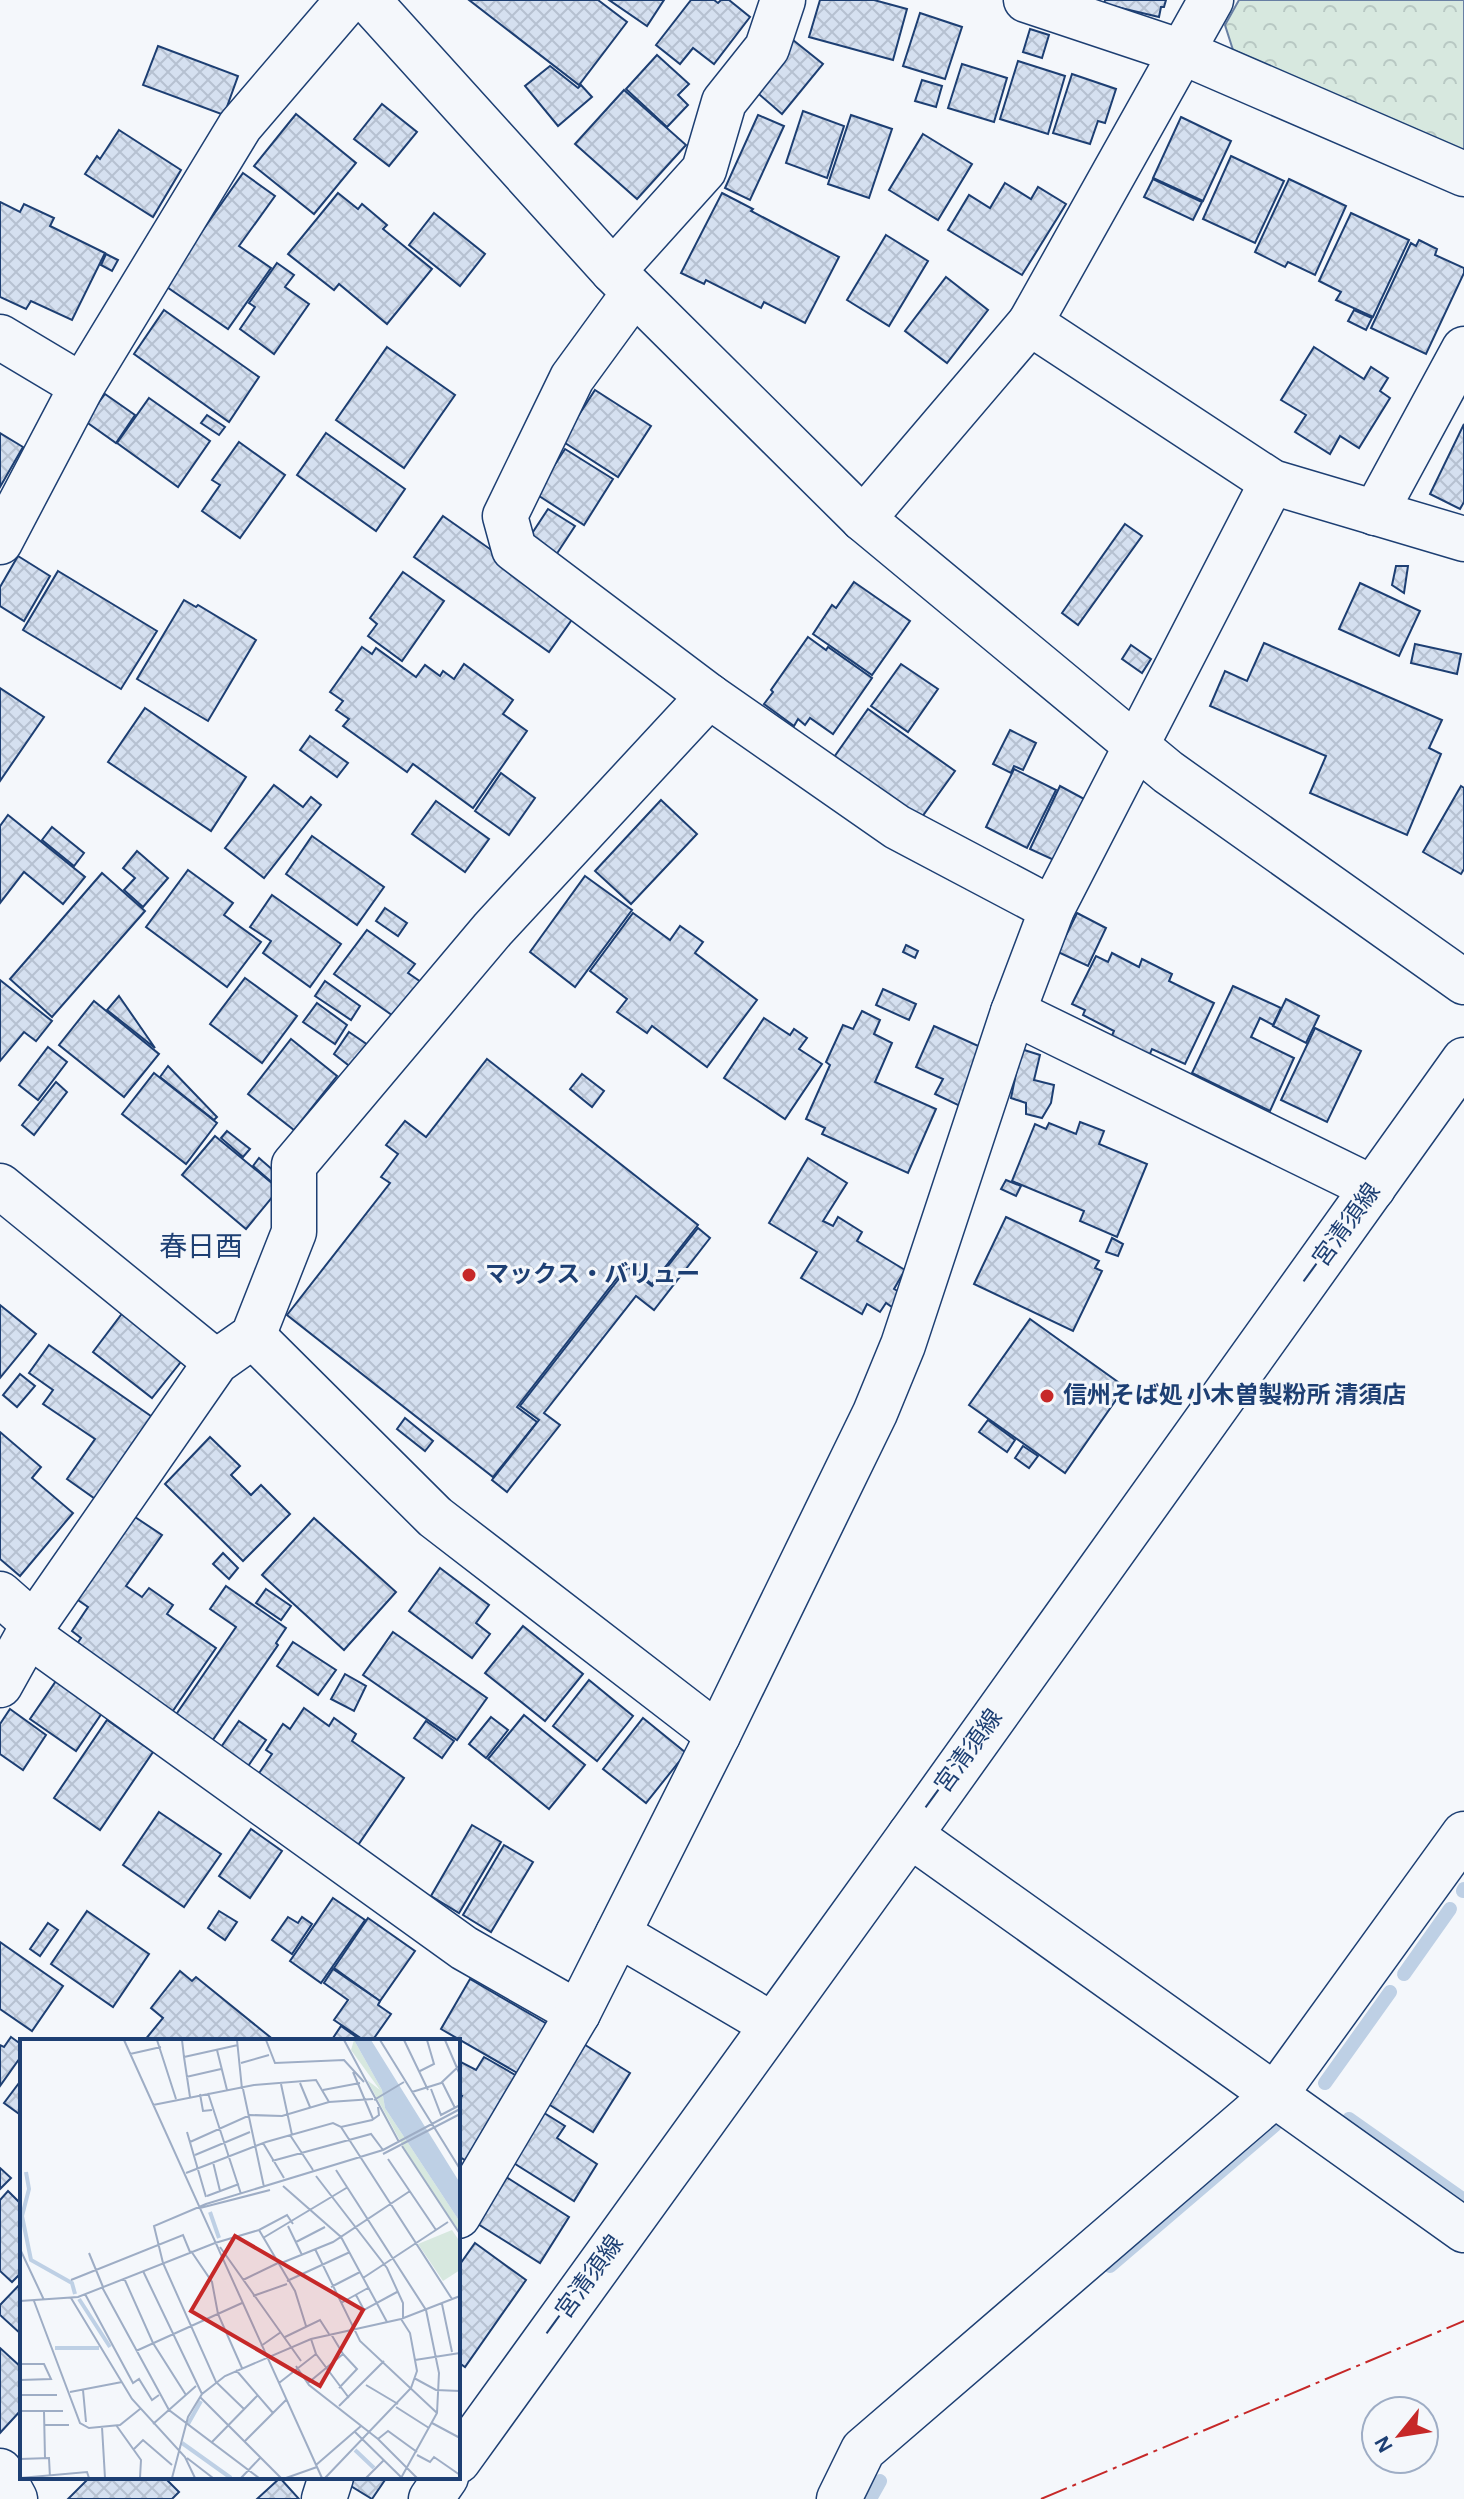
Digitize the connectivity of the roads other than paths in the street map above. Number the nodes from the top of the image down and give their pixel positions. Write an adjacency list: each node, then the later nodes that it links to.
1 (348, 0): 12 (street)
2 (368, 0): 8 (street)
3 (783, 0): 8 (street)
4 (1026, 0): 6 (street)
5 (1211, 0): 6 (street)
6 (1182, 52): 7 (street); 9 (street)
7 (1464, 174)
8 (624, 282): 15 (street); 18 (street)
9 (1030, 323): 13 (street); 15 (street)
10 (0, 337): 12 (street)
11 (1464, 349): 14 (street)
12 (82, 386): 17 (street)
13 (1272, 482): 14 (street); 19 (street)
14 (1375, 513): 16 (street)
15 (863, 519): 19 (street)
16 (1464, 539)
17 (0, 542)
18 (709, 696): 20 (street); 26 (street)
19 (1137, 747): 20 (street); 21 (street)
20 (1052, 909): 22 (street)
21 (1464, 982)
22 (1013, 1012): 25 (street); 31 (street)
23 (1464, 1060): 25 (street, 一宮清須線)
24 (0, 1186): 27 (street)
25 (1373, 1188): 33 (street, 一宮清須線)
26 (253, 1336): 27 (street); 31 (street)
27 (216, 1362): 29 (street)
28 (0, 1594): 29 (street)
29 (32, 1630): 30 (street); 35 (street)
30 (0, 1685)
31 (718, 1735): 34 (street)
32 (1464, 1834): 37 (street)
33 (910, 1835): 36 (street, 一宮清須線); 37 (street)
34 (618, 1934): 35 (street); 36 (street)
35 (578, 2013): 38 (street)
36 (771, 2024): 40 (street, 一宮清須線)
37 (1275, 2095): 39 (street); 47 (street)
38 (460, 2213)
39 (1464, 2230)
40 (460, 2458)
41 (0, 2471): 44 (street)
42 (330, 2479): 45 (street)
43 (445, 2479): 46 (street)
44 (15, 2499)
45 (324, 2499)
46 (431, 2499)
47 (839, 2499)

